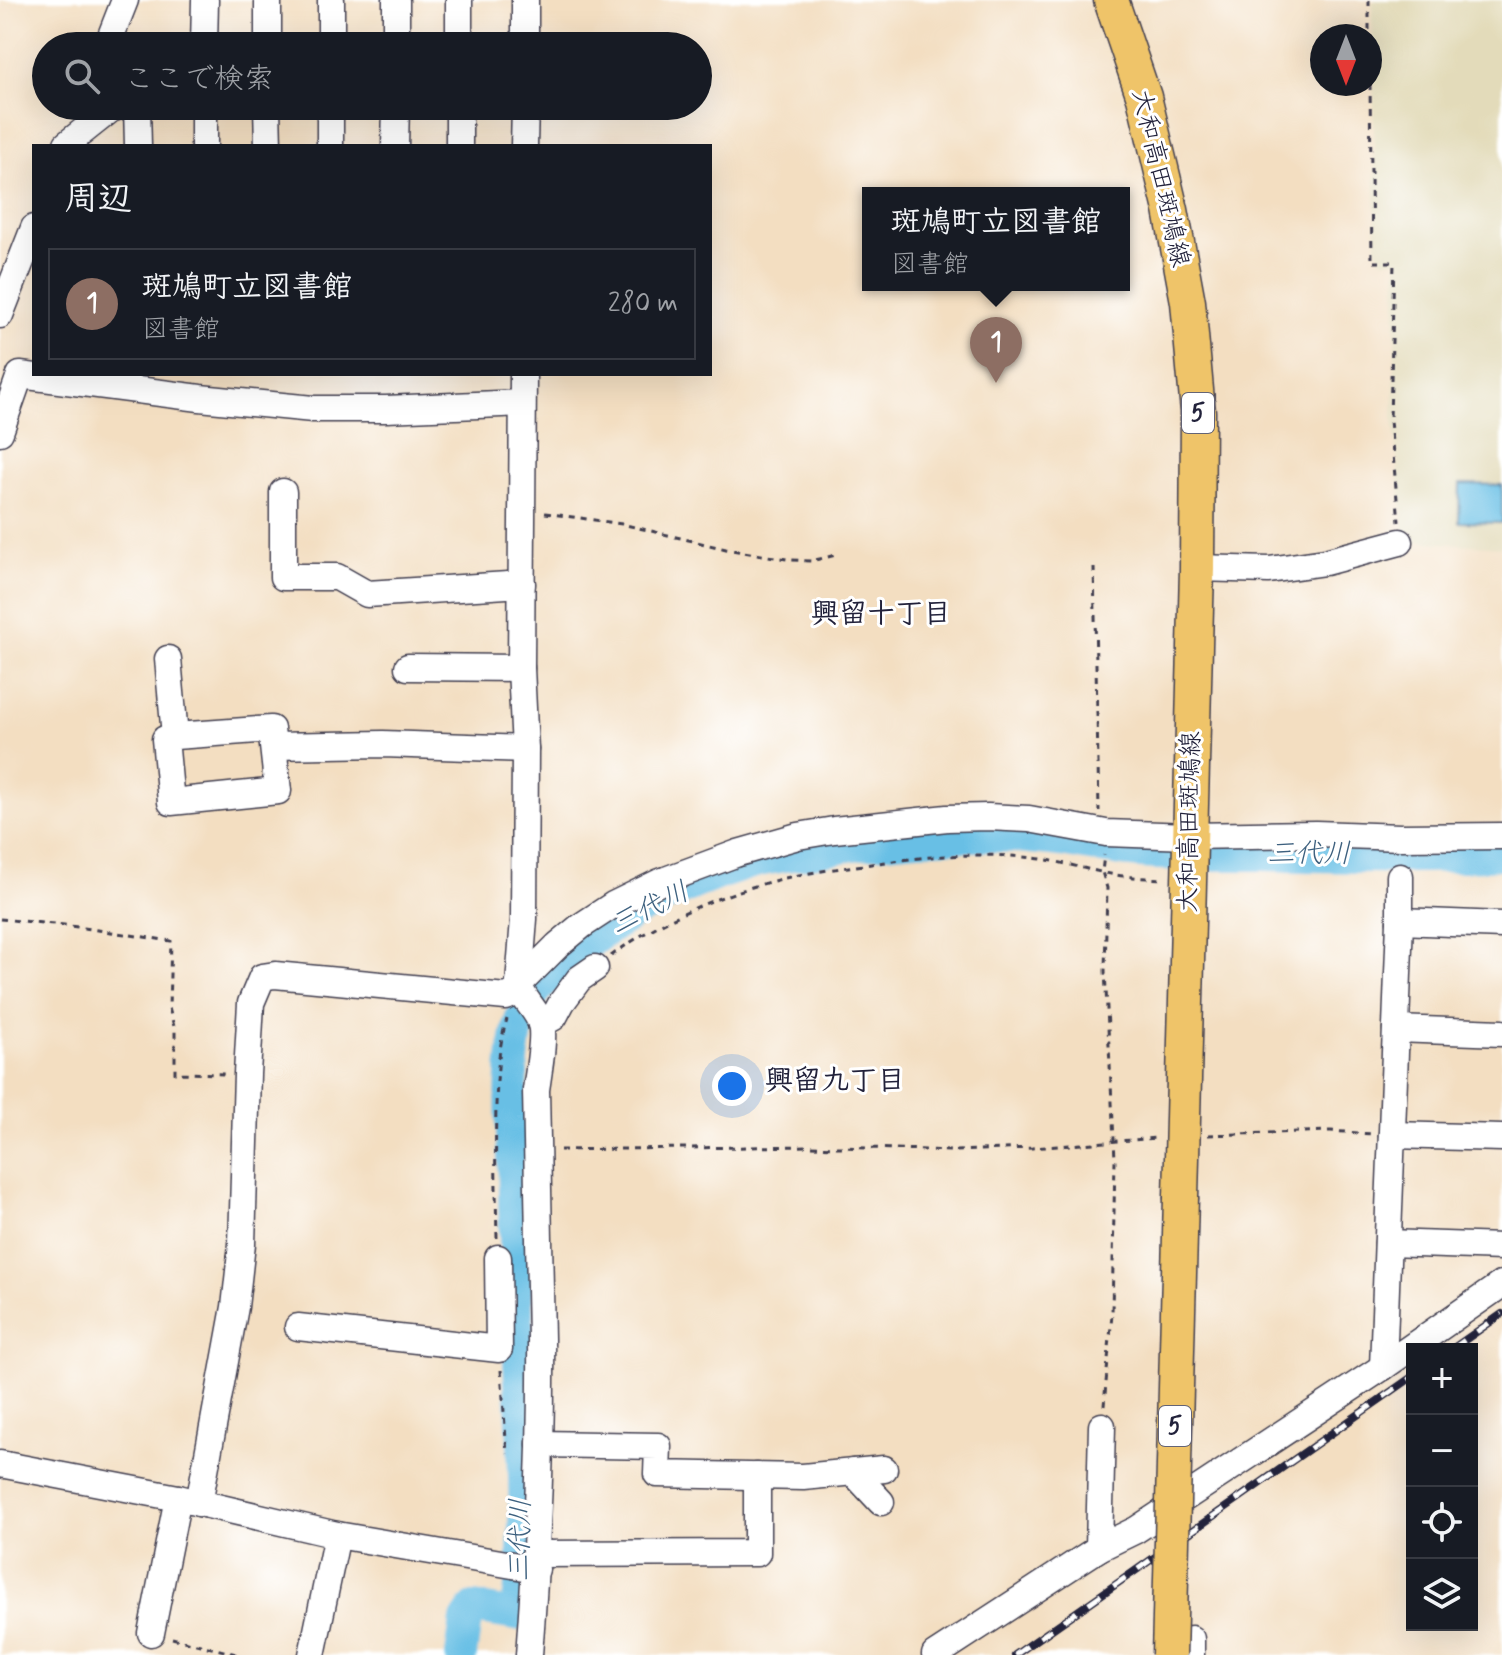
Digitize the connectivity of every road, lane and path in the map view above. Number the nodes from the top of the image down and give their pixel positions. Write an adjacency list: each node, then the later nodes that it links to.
1 (125, 0): 11 (street)
2 (205, 0): 12 (street)
3 (268, 0): 13 (street)
4 (331, 0): 14 (street)
5 (396, 0): 15 (street)
6 (459, 0): 16 (street)
7 (525, 0): 17 (street)
8 (1113, 0): 50 (main road, 大和高田斑鳩線 / 5)
9 (1369, 0): 10 (path)
10 (1369, 24)
11 (112, 32)
12 (204, 32)
13 (268, 32)
14 (331, 32)
15 (396, 32)
16 (459, 32)
17 (525, 32)
18 (1370, 96): 47 (path)
19 (77, 120): 28 (street)
20 (98, 120): 29 (street)
21 (137, 120): 30 (street)
22 (204, 120): 31 (street)
23 (267, 120): 32 (street)
24 (330, 120): 33 (street)
25 (396, 120): 34 (street)
26 (459, 120): 35 (street)
27 (525, 120): 36 (street)
28 (67, 144)
29 (68, 144)
30 (138, 144)
31 (204, 144)
32 (268, 144)
33 (330, 144)
34 (395, 144)
35 (459, 144)
36 (524, 144)
37 (32, 233): 38 (street)
38 (0, 315)
39 (32, 376): 44 (street)
40 (36, 376): 42 (street)
41 (523, 376): 43 (street)
42 (134, 382): 43 (street)
43 (522, 403): 46 (street)
44 (0, 432)
45 (283, 492): 51 (street)
46 (522, 509): 48 (path); 51 (street)
47 (1400, 542): 50 (street)
48 (836, 555)
49 (1094, 567): 58 (path)
50 (1197, 568): 59 (main road, 大和高田斑鳩線 / 5)
51 (522, 584): 54 (street)
52 (168, 659): 55 (street)
53 (408, 667): 54 (street)
54 (521, 668): 57 (street)
55 (175, 736): 56 (street); 56 (street)
56 (273, 746): 57 (street)
57 (525, 749): 68 (street)
58 (1099, 831): 59 (street); 68 (street)
59 (1189, 836): 60 (street); 63 (main road, 大和高田斑鳩線 / 5)
60 (1502, 836)
61 (1102, 872): 63 (path); 67 (path); 77 (path)
62 (1400, 876): 65 (street)
63 (1189, 880): 99 (main road, 大和高田斑鳩線 / 5, bridge)
64 (0, 919): 72 (path)
65 (1400, 921): 66 (street); 70 (street)
66 (1502, 925)
67 (595, 968): 69 (street)
68 (520, 987): 69 (street); 72 (street); 81 (path)
69 (541, 1024): 78 (street)
70 (1396, 1029): 71 (street); 73 (street)
71 (1502, 1033)
72 (247, 1074): 93 (street)
73 (1392, 1135): 74 (path); 76 (street); 79 (street)
74 (1198, 1136)
75 (1168, 1138): 77 (path)
76 (1502, 1138)
77 (1115, 1141): 78 (path); 86 (path)
78 (537, 1151): 84 (street)
79 (1388, 1243): 80 (street); 85 (street)
80 (1502, 1247)
81 (498, 1258): 84 (street)
82 (1502, 1284): 85 (street)
83 (298, 1327): 84 (street)
84 (516, 1342): 87 (street); 88 (path)
85 (1383, 1367): 96 (street)
86 (1102, 1426): 96 (street)
87 (540, 1444): 92 (street); 97 (street)
88 (507, 1454)
89 (0, 1464): 93 (street)
90 (884, 1469): 91 (street)
91 (853, 1472): 92 (street); 94 (street)
92 (757, 1476): 97 (street)
93 (188, 1501): 95 (street); 98 (street)
94 (881, 1502)
95 (337, 1535): 97 (street); 101 (street)
96 (1099, 1548): 103 (street)
97 (527, 1565): 102 (street)
98 (151, 1633): 100 (path)
99 (1184, 1650)
100 (240, 1655)
101 (312, 1655)
102 (529, 1655)
103 (935, 1655)

